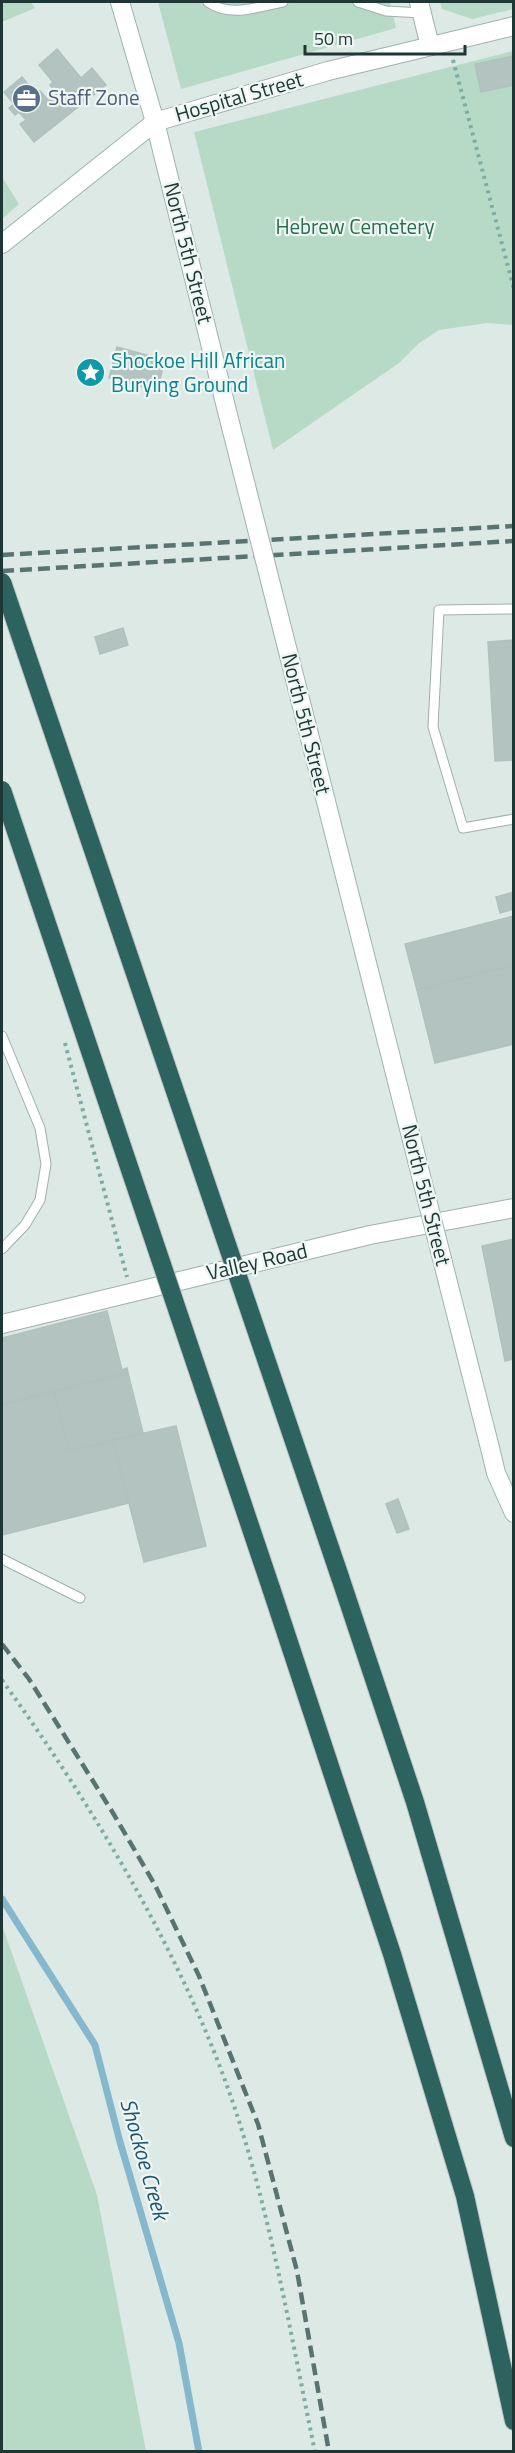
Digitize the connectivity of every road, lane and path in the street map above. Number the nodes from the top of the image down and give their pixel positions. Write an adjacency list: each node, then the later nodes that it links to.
1 (120, 2): 8 (main road, North 5th Street)
2 (208, 2): 3 (lane)
3 (283, 2)
4 (358, 2): 5 (lane)
5 (421, 7): 7 (main road)
6 (513, 26): 7 (main road, Hospital Street)
7 (439, 44): 8 (main road, Hospital Street); 10 (path)
8 (155, 122): 9 (main road, Hospital Street); 21 (main road, North 5th Street, bridge)
9 (2, 244)
10 (513, 289)
11 (2, 582): 25 (highway, bridge)
12 (513, 609): 14 (lane)
13 (2, 790): 26 (highway, bridge)
14 (513, 819)
15 (2, 1036): 18 (lane)
16 (64, 1040): 19 (path)
17 (513, 1208): 19 (main road, Valley Road)
18 (2, 1248)
19 (131, 1292): 20 (main road, Valley Road)
20 (2, 1324)
21 (513, 1513)
22 (2, 1559): 23 (lane)
23 (80, 1598)
24 (2, 1680): 27 (path)
25 (513, 2138)
26 (513, 2421)
27 (315, 2451)

